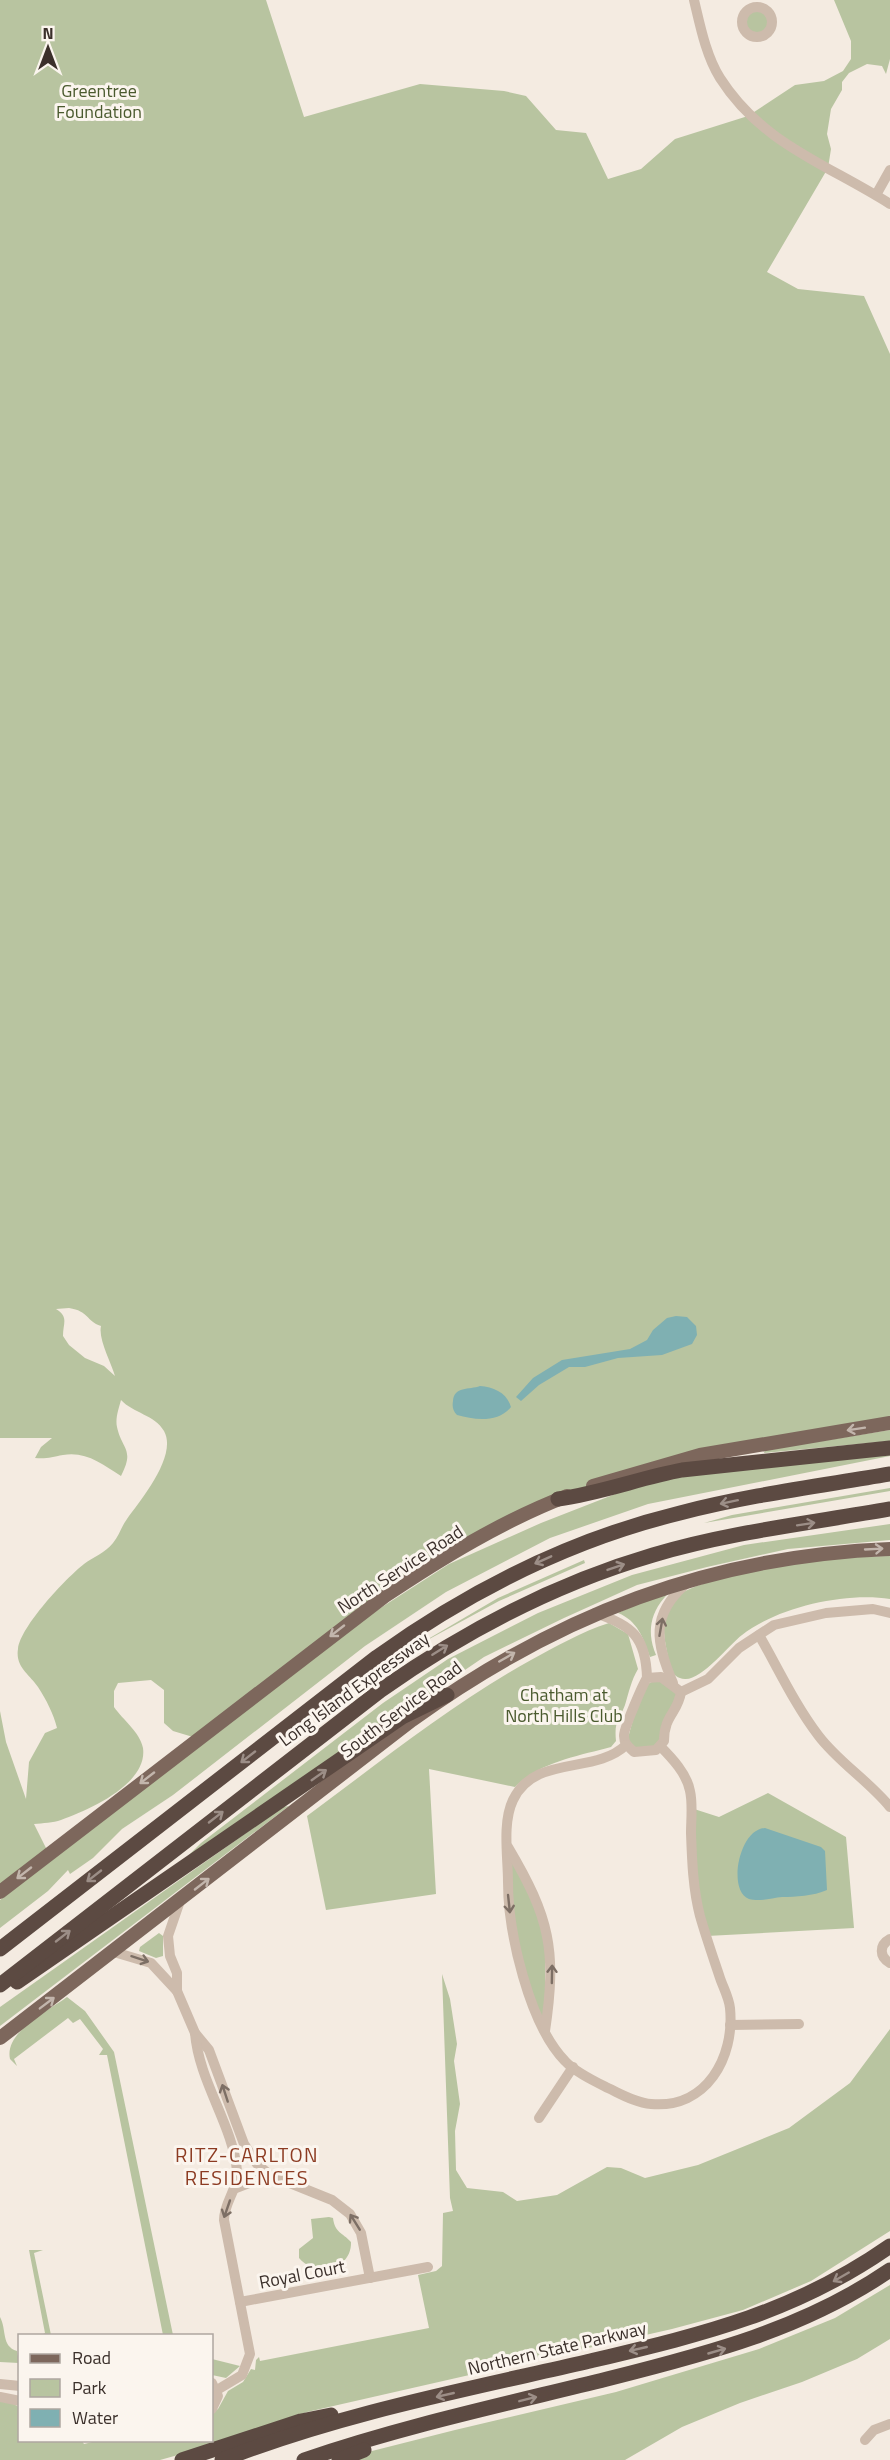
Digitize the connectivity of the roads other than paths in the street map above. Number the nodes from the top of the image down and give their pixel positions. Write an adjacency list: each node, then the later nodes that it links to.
1 (694, 0): 3 (street)
2 (890, 170): 3 (street)
3 (876, 195): 4 (street)
4 (890, 204)
5 (890, 1423): 8 (main road, North Service Road, one-way to 8)
6 (890, 1448): 8 (highway)
7 (890, 1474): 26 (highway, Long Island Expressway, one-way to 26)
8 (558, 1499): 23 (main road, North Service Road, one-way to 23)
9 (890, 1509): 29 (highway, Long Island Expressway, one-way to 9)
10 (890, 1549): 11 (main road, South Service Road, one-way to 10)
11 (692, 1579): 12 (main road, South Service Road); 16 (street, one-way to 11)
12 (595, 1613): 15 (street); 18 (main road, South Service Road, one-way to 12)
13 (890, 1613): 14 (street)
14 (759, 1635): 17 (street); 21 (street)
15 (647, 1678): 16 (street); 19 (street)
16 (672, 1683): 17 (street)
17 (681, 1692): 20 (street)
18 (447, 1695): 24 (main road, South Service Road, one-way to 18); 29 (highway, one-way to 18)
19 (626, 1745): 20 (street); 22 (street)
20 (660, 1746): 32 (street)
21 (890, 1807)
22 (508, 1846): 33 (street, one-way to 33); 33 (street, one-way to 22)
23 (0, 1892)
24 (180, 1901): 27 (main road, South Service Road); 30 (street)
25 (890, 1939): 28 (street)
26 (0, 1949)
27 (114, 1952): 30 (street, one-way to 30); 35 (main road, South Service Road, one-way to 27)
28 (890, 1963)
29 (0, 1987)
30 (177, 1991): 34 (street, Royal Court)
31 (799, 2024): 32 (street)
32 (730, 2025): 36 (street)
33 (545, 2032): 36 (street)
34 (195, 2033): 38 (street, Royal Court, one-way to 34); 39 (street, Royal Court)
35 (0, 2038)
36 (573, 2067): 37 (street)
37 (538, 2118)
38 (270, 2175): 39 (street); 43 (street, Royal Court, one-way to 38)
39 (236, 2188): 44 (street, Royal Court, one-way to 44)
40 (890, 2246): 51 (highway, Northern State Parkway, one-way to 51)
41 (428, 2267): 43 (street, Royal Court)
42 (890, 2270): 53 (highway, one-way to 42)
43 (370, 2278): 44 (street, Royal Court)
44 (240, 2302): 47 (street, Royal Court)
45 (0, 2384): 46 (street)
46 (18, 2386)
47 (214, 2386): 50 (street)
48 (0, 2397): 49 (street)
49 (18, 2401)
50 (213, 2408)
51 (388, 2408): 55 (highway); 56 (highway, Northern State Parkway)
52 (890, 2424): 54 (street)
53 (405, 2429): 57 (highway); 58 (highway)
54 (865, 2440)
55 (182, 2460)
56 (222, 2460)
57 (304, 2460)
58 (339, 2460)

